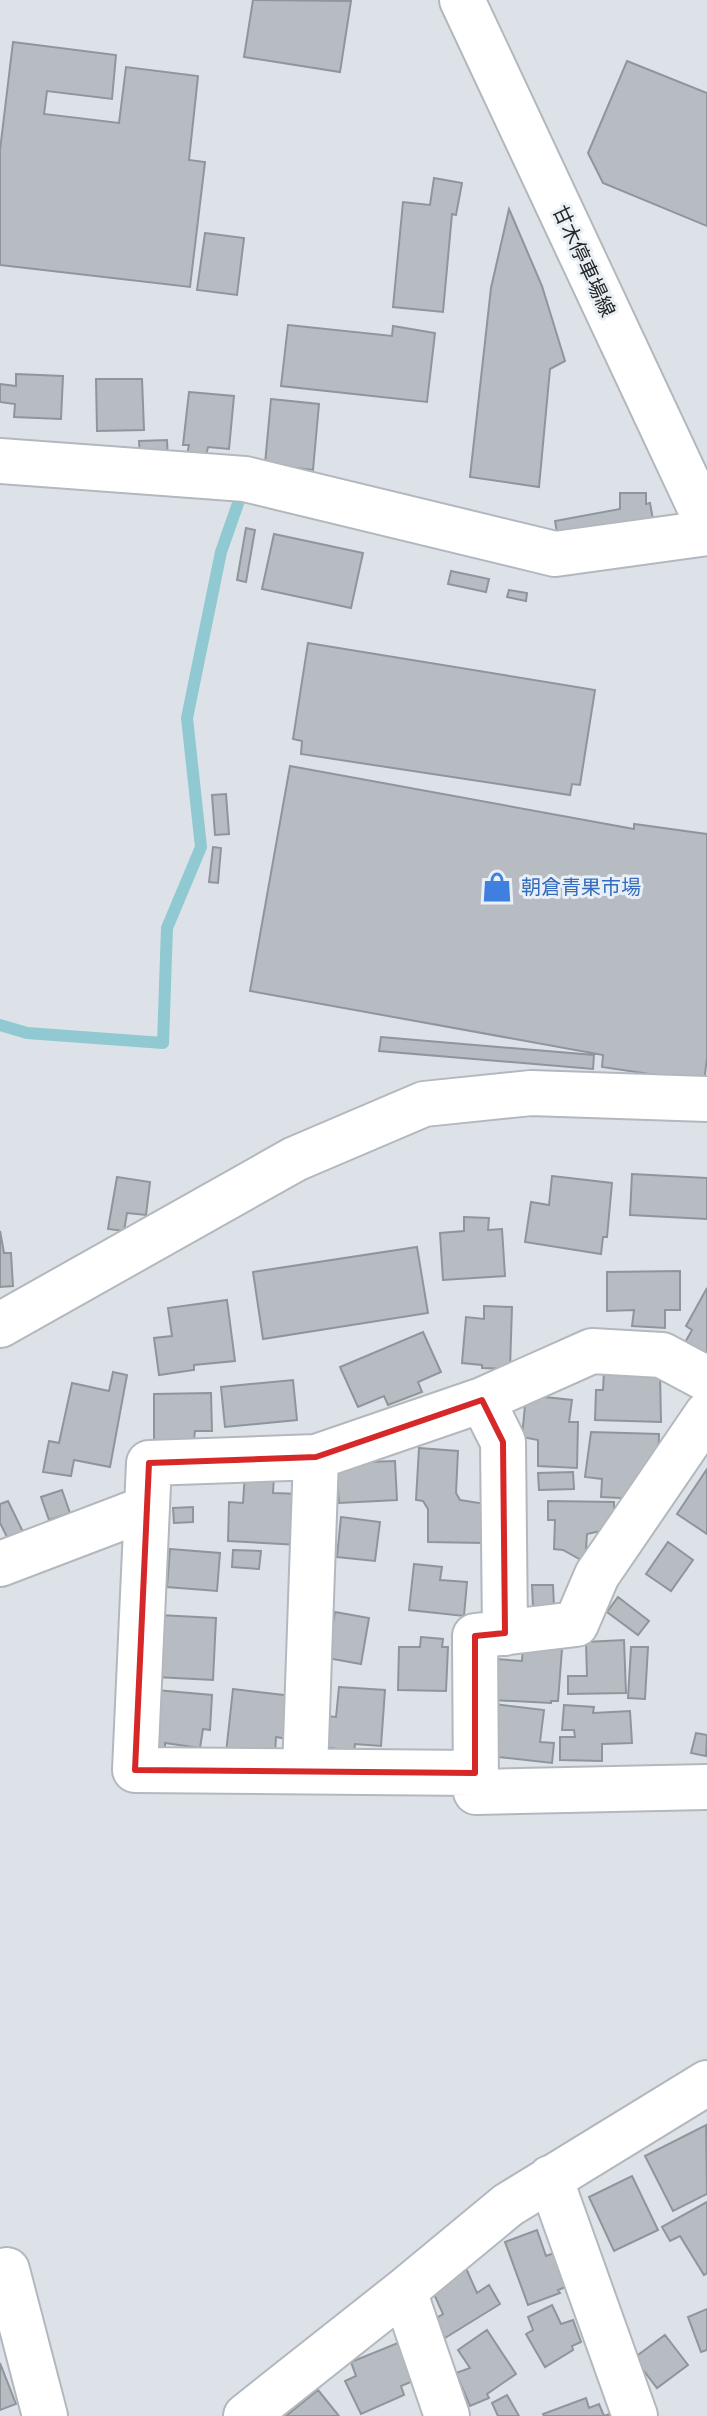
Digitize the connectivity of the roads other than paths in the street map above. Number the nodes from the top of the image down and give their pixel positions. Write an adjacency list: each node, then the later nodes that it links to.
1 (462, 0): 3 (street, 甘木停車場線)
2 (0, 461): 4 (street)
3 (707, 523)
4 (707, 533)
5 (707, 1099): 6 (street)
6 (0, 1325)
7 (707, 1379): 8 (street)
8 (482, 1400): 10 (street); 13 (street)
9 (707, 1414): 13 (street)
10 (316, 1457): 11 (street); 14 (street)
11 (147, 1508): 12 (street); 14 (street)
12 (0, 1564)
13 (505, 1633): 15 (street)
14 (305, 1771): 15 (street)
15 (475, 1773): 16 (street)
16 (707, 1787)
17 (707, 2083): 18 (street)
18 (550, 2178): 20 (street); 24 (street)
19 (0, 2272): 21 (street)
20 (404, 2291): 22 (street); 23 (street)
21 (45, 2416)
22 (246, 2416)
23 (447, 2416)
24 (635, 2416)

